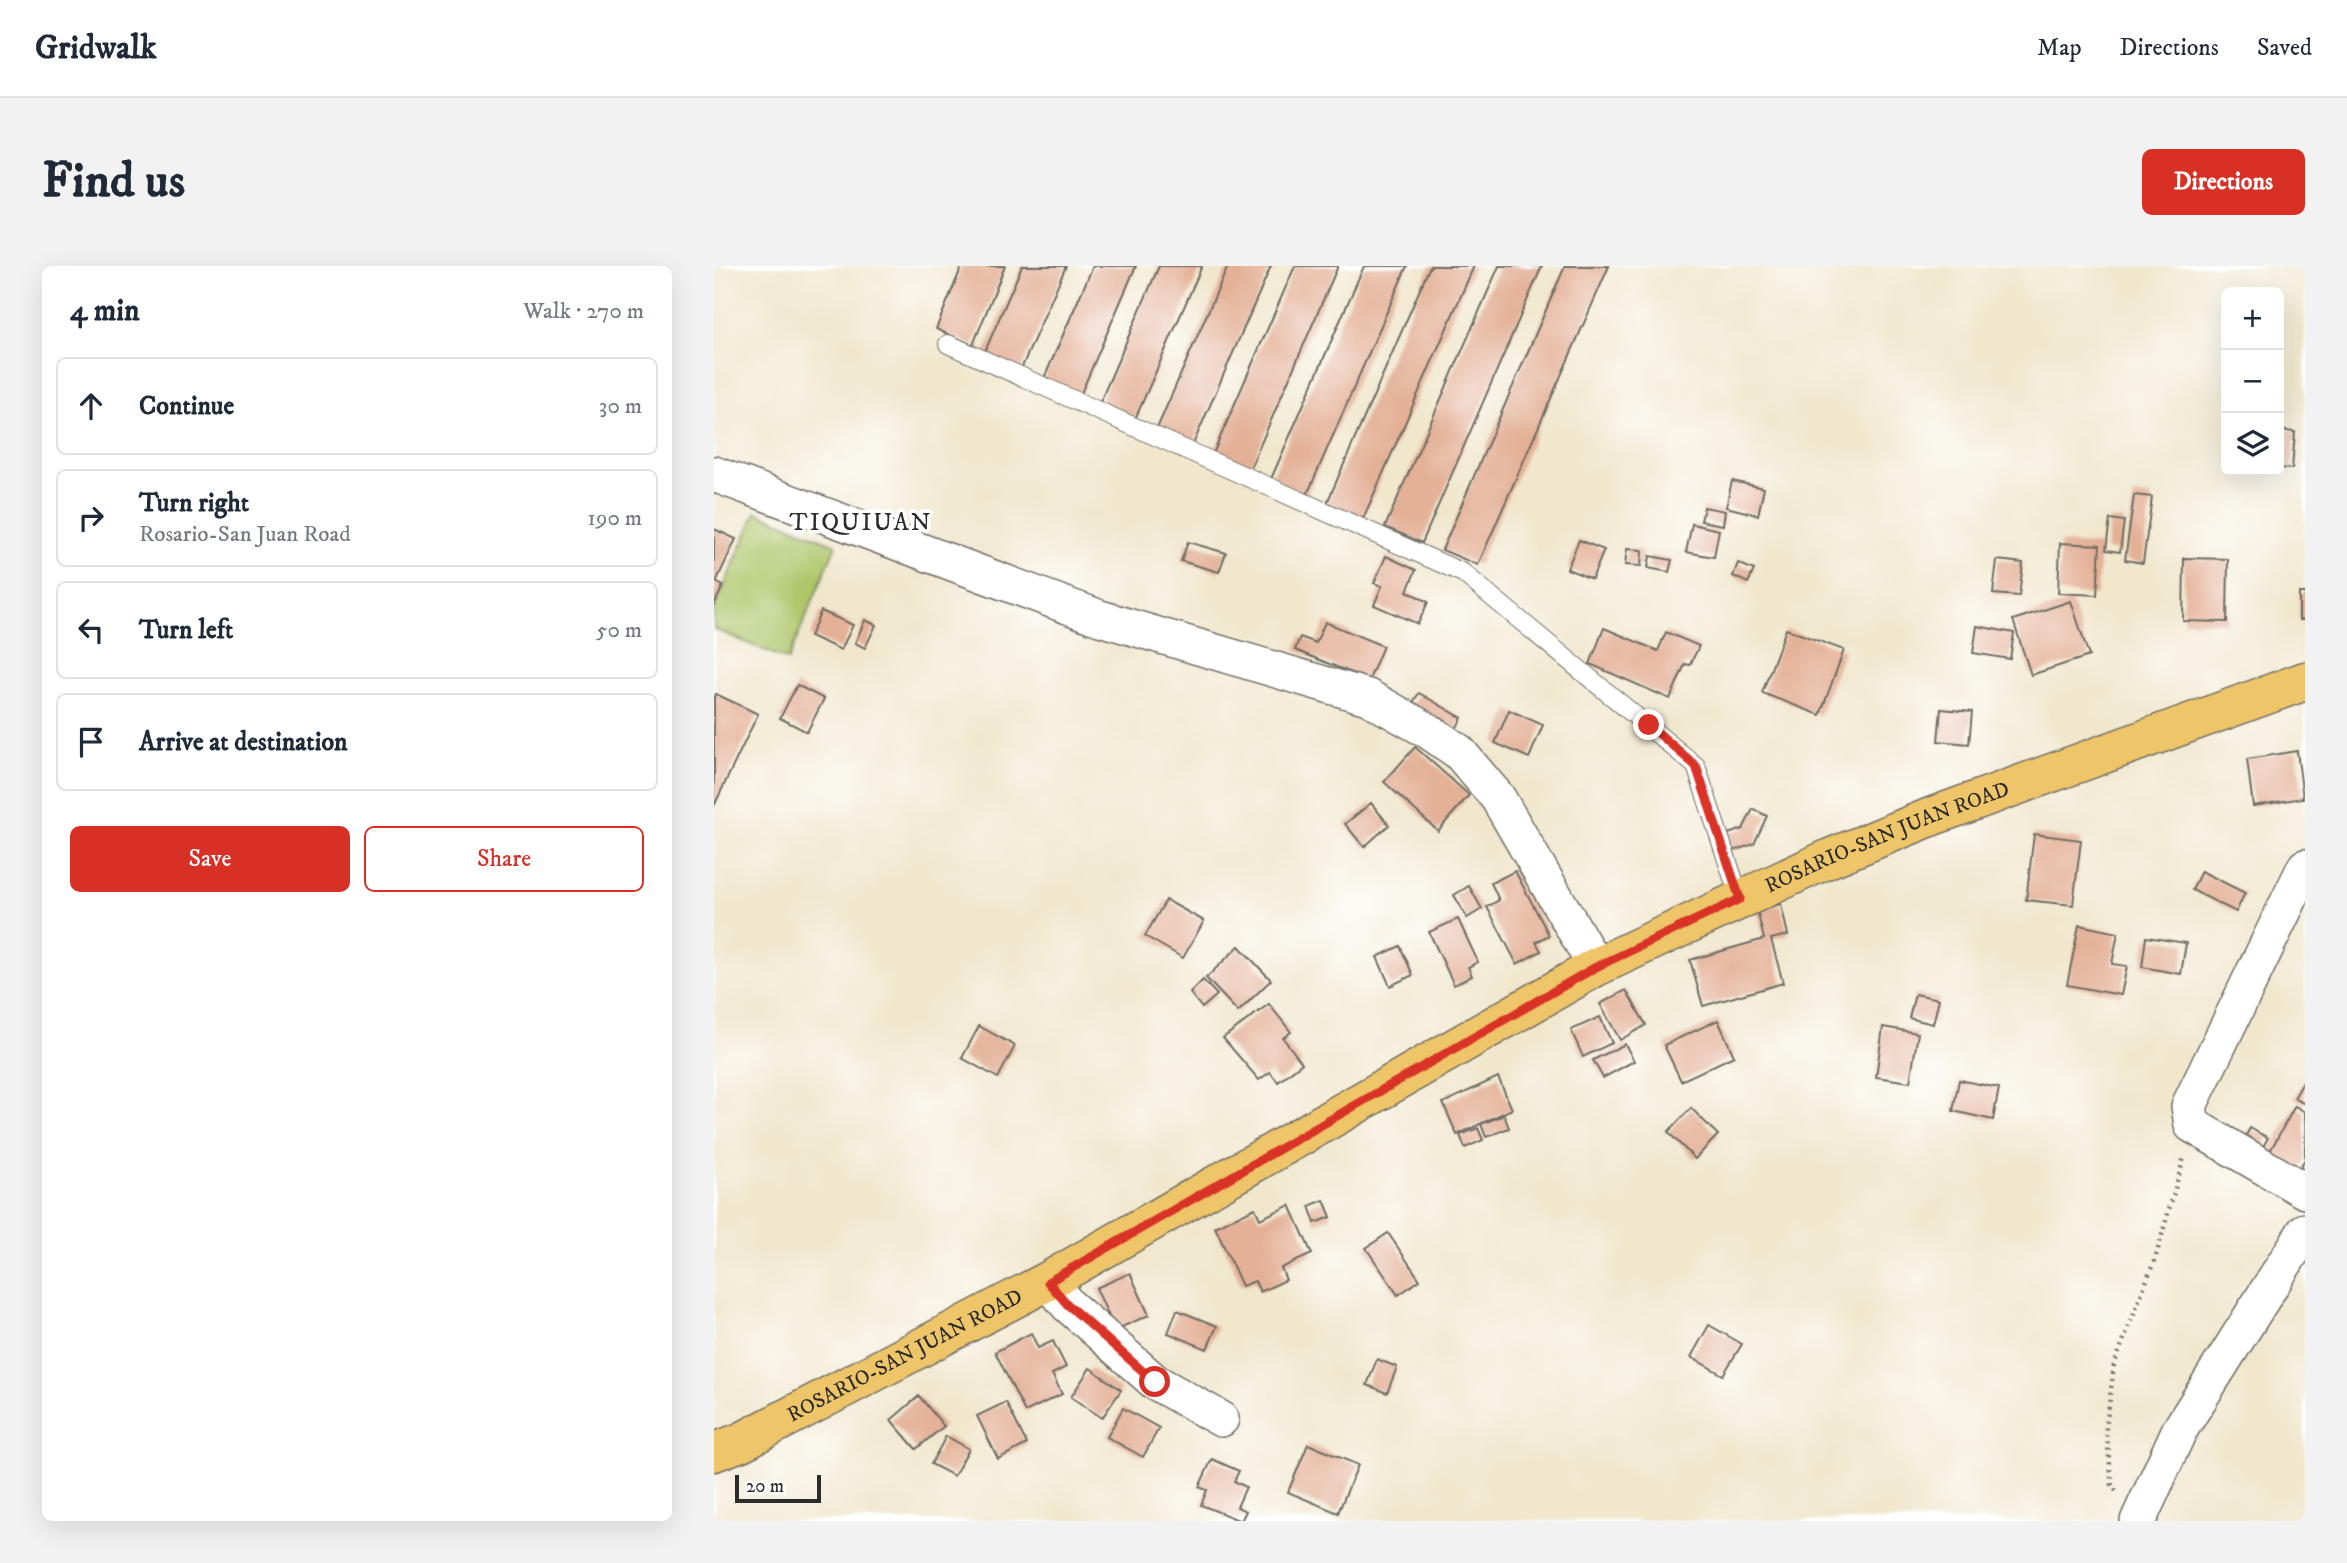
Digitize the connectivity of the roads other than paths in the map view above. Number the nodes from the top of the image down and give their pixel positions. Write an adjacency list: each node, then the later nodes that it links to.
1 (948, 344): 5 (lane)
2 (715, 475): 7 (street)
3 (2305, 681): 5 (main road, ROSARIO-SAN JUAN ROAD)
4 (2305, 867): 6 (street)
5 (1740, 899): 7 (main road, ROSARIO-SAN JUAN ROAD)
6 (2294, 918): 8 (street)
7 (1596, 967): 10 (main road, ROSARIO-SAN JUAN ROAD)
8 (2305, 1191)
9 (2305, 1231): 13 (street)
10 (1048, 1282): 11 (street); 12 (main road, ROSARIO-SAN JUAN ROAD)
11 (1221, 1419)
12 (714, 1452)
13 (2128, 1509)

